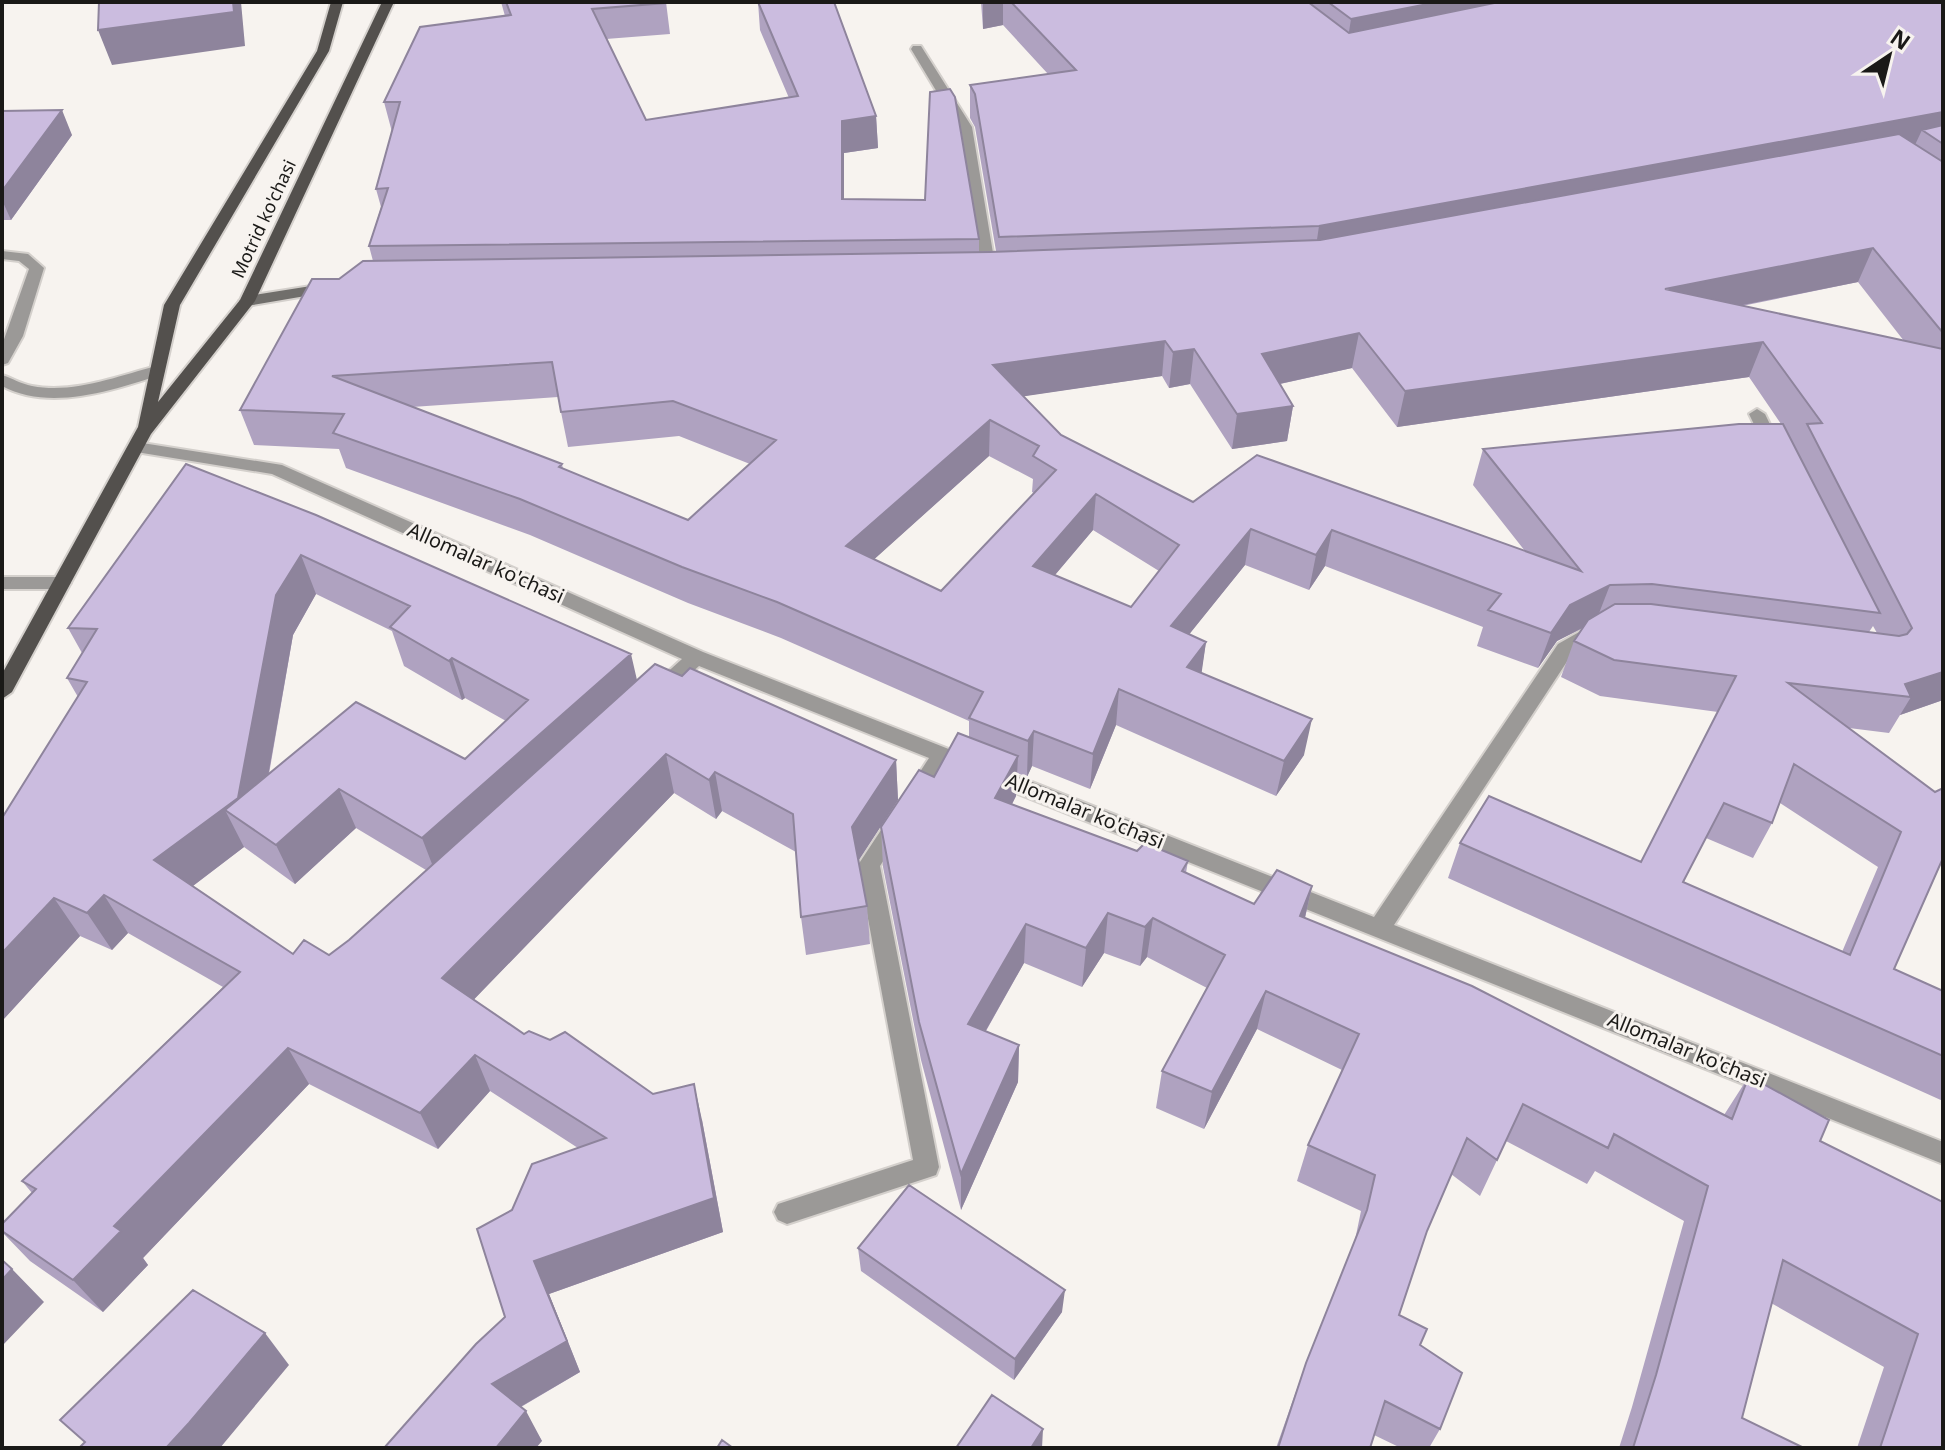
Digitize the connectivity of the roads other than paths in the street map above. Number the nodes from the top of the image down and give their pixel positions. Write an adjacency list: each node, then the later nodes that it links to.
1 (337, 2): 9 (main road, Motrid ko'chasi)
2 (388, 2): 7 (main road, Motrid ko'chasi)
3 (917, 49): 5 (street)
4 (2, 255): 8 (street)
5 (990, 278)
6 (341, 288): 7 (street)
7 (247, 301): 12 (main road, Motrid ko'chasi)
8 (2, 360)
9 (157, 371): 10 (street); 12 (main road, Motrid ko'chasi)
10 (2, 380)
11 (1757, 414): 13 (street)
12 (140, 440): 15 (main road, Motrid ko'chasi); 17 (street, Allomalar ko'chasi)
13 (1784, 469)
14 (2, 583): 15 (street)
15 (62, 583): 18 (main road, Motrid ko'chasi)
16 (1609, 631): 21 (street)
17 (696, 657): 19 (street); 20 (street, Allomalar ko'chasi)
18 (2, 692)
19 (638, 711)
20 (942, 754): 21 (street, Allomalar ko'chasi); 23 (street)
21 (1380, 927): 22 (street, Allomalar ko'chasi)
22 (1943, 1153)
23 (787, 1212)

